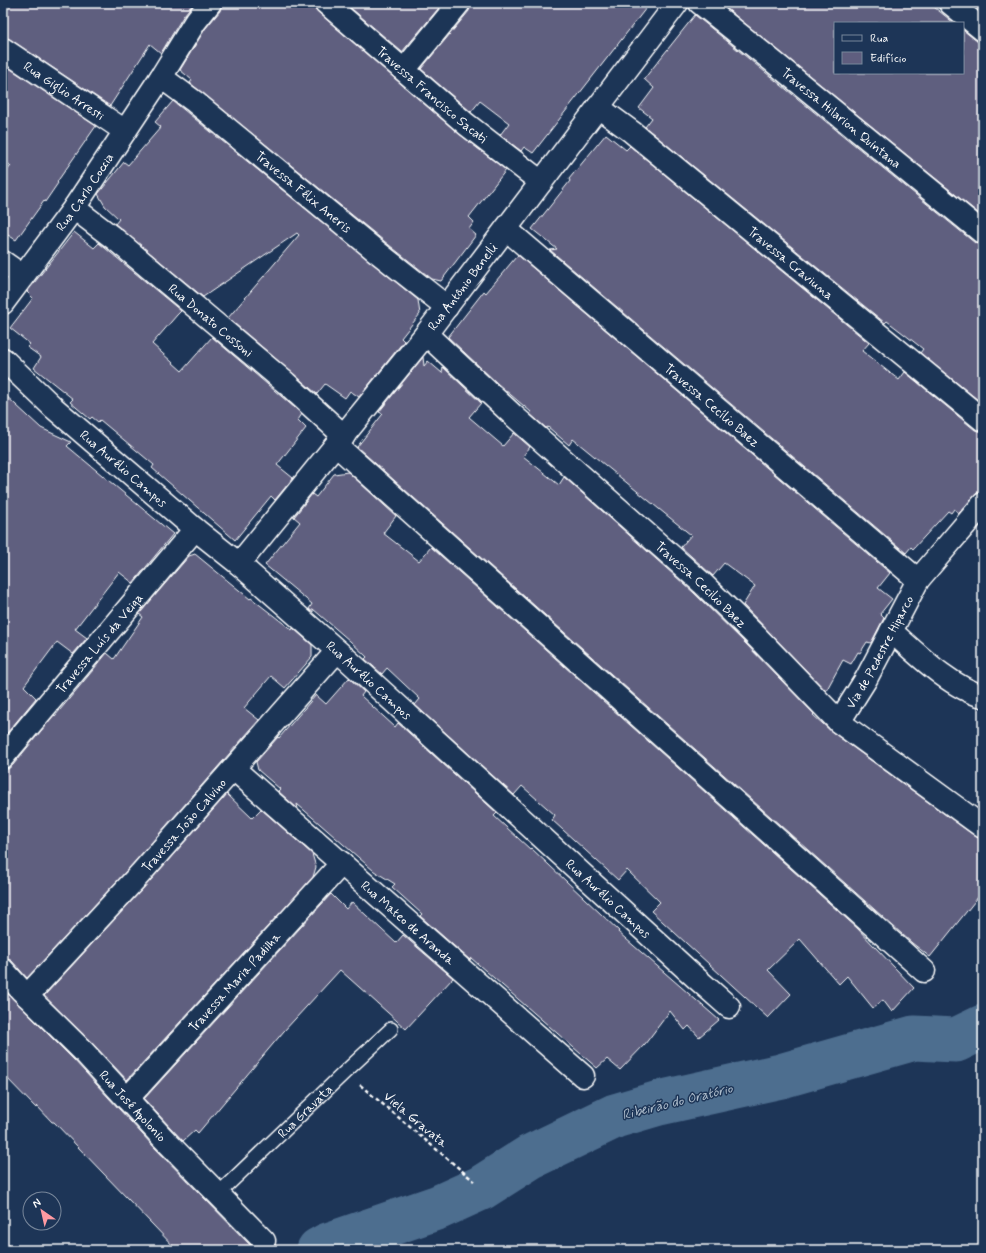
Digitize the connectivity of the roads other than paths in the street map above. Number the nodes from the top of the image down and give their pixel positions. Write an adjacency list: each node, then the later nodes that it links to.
1 (210, 3): 10 (street, Rua Carlo Coccia)
2 (326, 3): 9 (street, Travessa Francisco Sacati)
3 (459, 3): 9 (street)
4 (677, 3): 11 (street, Rua Antônio Benelli)
5 (700, 3): 16 (street, Travessa Hilarion Quintana)
6 (950, 3): 7 (street)
7 (983, 30)
8 (3, 49): 12 (street, Rua Giglio Arresti)
9 (404, 70): 13 (street, Travessa Francisco Sacati)
10 (161, 76): 12 (street, Rua Carlo Coccia); 20 (street, Travessa Félix Aneris)
11 (598, 107): 13 (street, Rua Antônio Benelli); 23 (street, Travessa Craviuna)
12 (125, 131): 14 (street, Rua Carlo Coccia)
13 (541, 182): 15 (street, Rua Antônio Benelli)
14 (74, 208): 18 (street, Rua Carlo Coccia); 24 (street, Rua Donato Cossoni)
15 (506, 229): 20 (street, Rua Antônio Benelli); 28 (street, Travessa Cecílio Baez)
16 (983, 233)
17 (3, 262): 18 (street)
18 (23, 276): 19 (street, Rua Carlo Coccia)
19 (3, 302)
20 (447, 306): 21 (street, Rua Antônio Benelli)
21 (426, 334): 24 (street, Rua Antônio Benelli); 32 (street, Travessa Cecilio Baez)
22 (3, 359): 26 (street, Rua Aurélio Campos)
23 (983, 420)
24 (340, 440): 27 (street, Rua Antônio Benelli); 38 (street)
25 (983, 504): 28 (street, Via de Pedestre Hiparco)
26 (194, 529): 27 (street, Rua Aurélio Campos); 33 (street, Travessa Luís da Veiga)
27 (239, 564): 30 (street, Rua Aurélio Campos)
28 (918, 580): 29 (street, Via de Pedestre Hiparco)
29 (891, 631): 31 (street); 32 (street, Via de Pedestre Hiparco)
30 (337, 651): 34 (street, Travessa João Calvino); 40 (street, Rua Aurélio Campos)
31 (983, 696)
32 (839, 722): 35 (street, Travessa Cecilio Baez)
33 (3, 757)
34 (234, 769): 36 (street, Rua Mateo de Aranda); 39 (street, Travessa João Calvino)
35 (983, 827)
36 (342, 863): 42 (street, Rua Mateo de Aranda); 43 (street, Travessa Maria Padilha)
37 (3, 970): 39 (street, Rua José Apolonio)
38 (924, 971)
39 (27, 996): 43 (street, Rua José Apolonio)
40 (729, 1007)
41 (391, 1029): 44 (lane, Rua Gravata)
42 (583, 1076)
43 (127, 1099): 44 (street, Rua José Apolonio)
44 (218, 1194): 45 (street, Rua José Apolonio)
45 (264, 1241)

